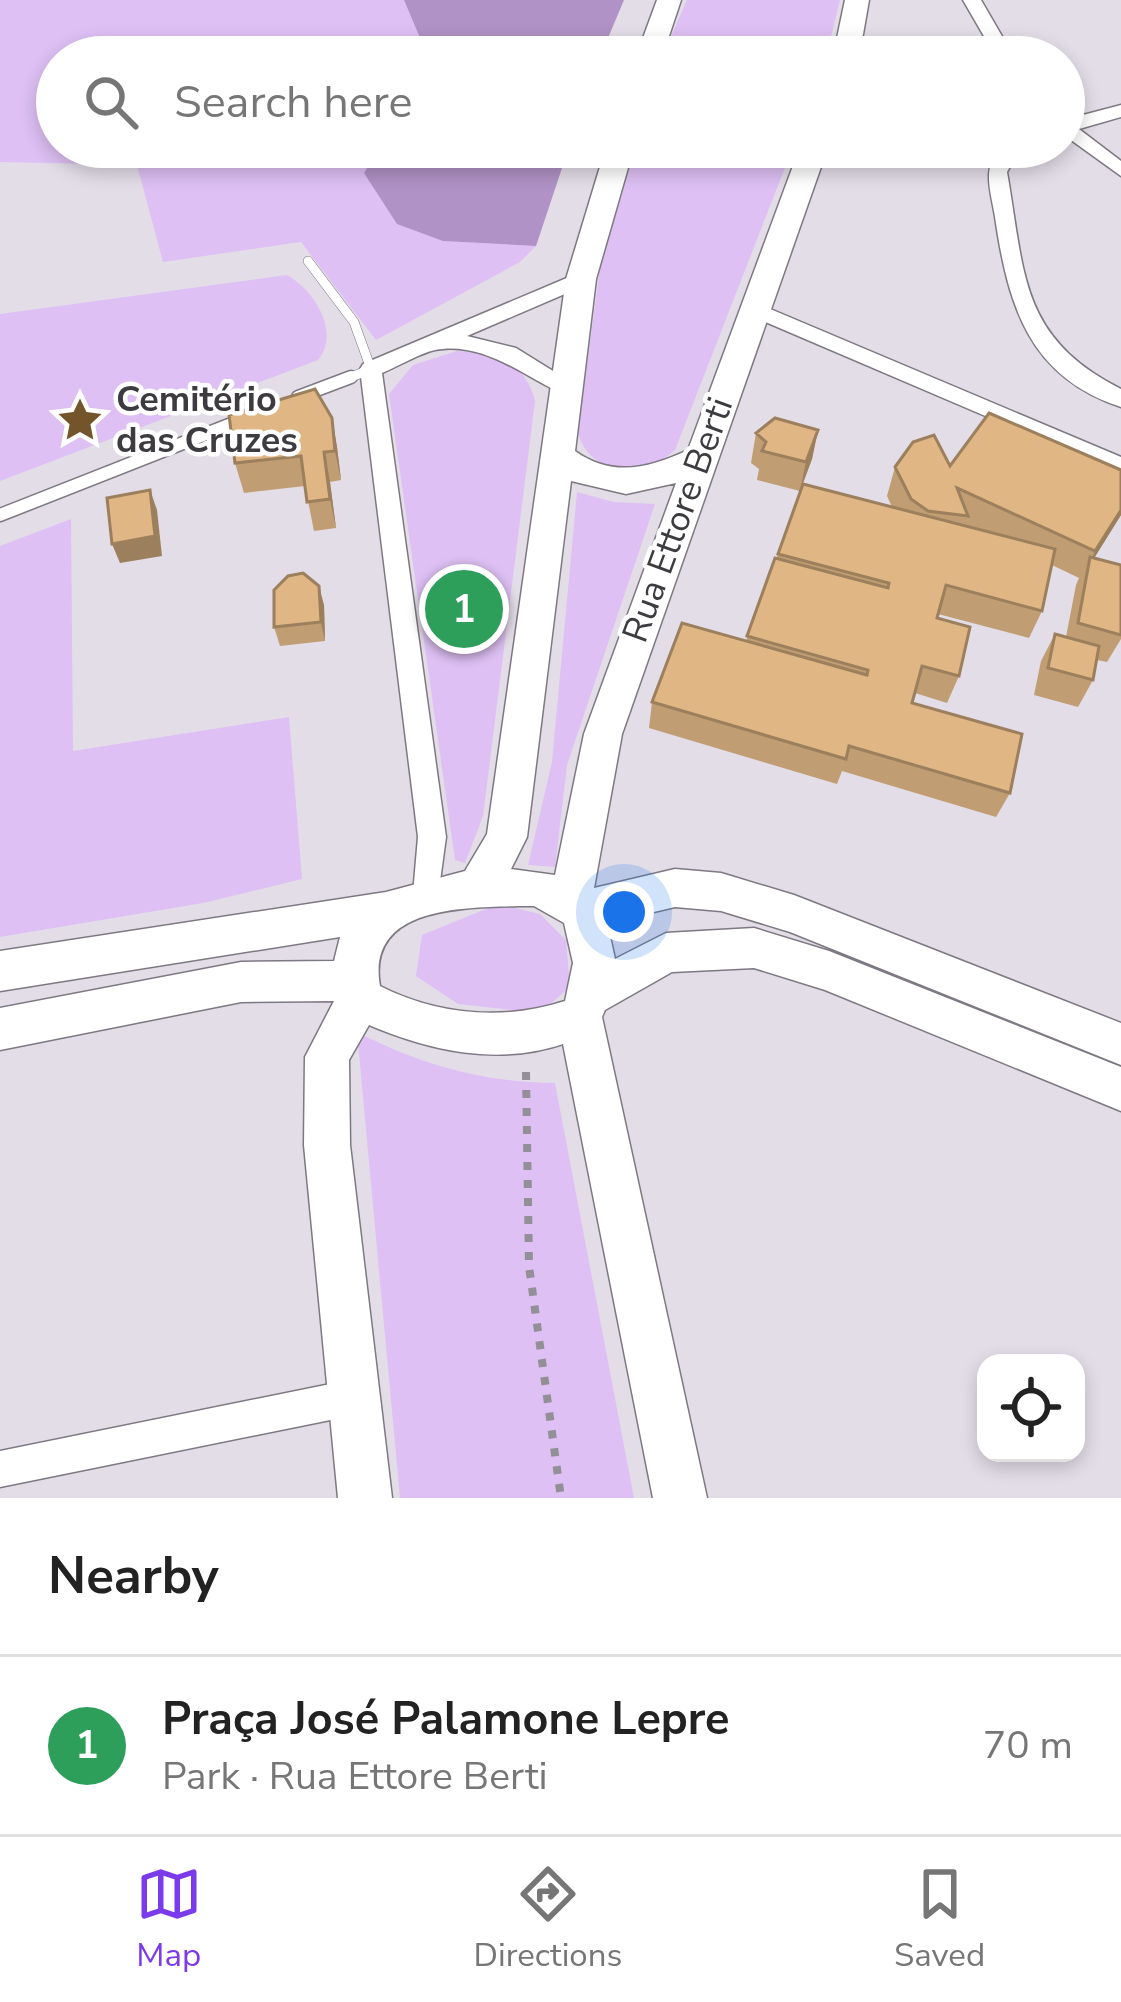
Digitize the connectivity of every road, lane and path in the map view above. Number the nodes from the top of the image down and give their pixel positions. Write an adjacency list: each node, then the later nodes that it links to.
1 (669, 0): 4 (street)
2 (857, 0): 5 (street)
3 (975, 8): 6 (street)
4 (657, 36)
5 (850, 36)
6 (992, 36)
7 (1121, 110): 8 (street)
8 (1085, 121)
9 (1085, 143): 13 (street)
10 (614, 168): 15 (street)
11 (807, 168): 16 (street, Rua Ettore Berti)
12 (998, 168): 20 (street)
13 (1121, 170)
14 (308, 261): 18 (lane)
15 (581, 279): 17 (street); 19 (street)
16 (756, 310): 24 (street, Rua Ettore Berti); 25 (street)
17 (426, 343): 18 (street); 19 (street)
18 (371, 368): 21 (lane); 28 (street)
19 (566, 389): 23 (street)
20 (1121, 398)
21 (284, 403)
22 (262, 412): 26 (lane)
23 (556, 455): 24 (street); 27 (street)
24 (699, 459): 29 (street, Rua Ettore Berti)
25 (1121, 466)
26 (0, 514)
27 (478, 888): 28 (street); 29 (street)
28 (427, 894): 30 (street)
29 (575, 906): 33 (street); 36 (street)
30 (387, 911): 31 (street); 32 (street)
31 (0, 971)
32 (357, 990): 34 (street); 35 (street); 38 (street)
33 (586, 1006): 35 (street); 37 (street); 42 (street)
34 (0, 1029)
35 (525, 1034): 41 (path)
36 (1121, 1044)
37 (1121, 1089)
38 (356, 1397): 39 (street); 40 (street)
39 (0, 1468)
40 (365, 1498)
41 (561, 1498)
42 (680, 1498)

